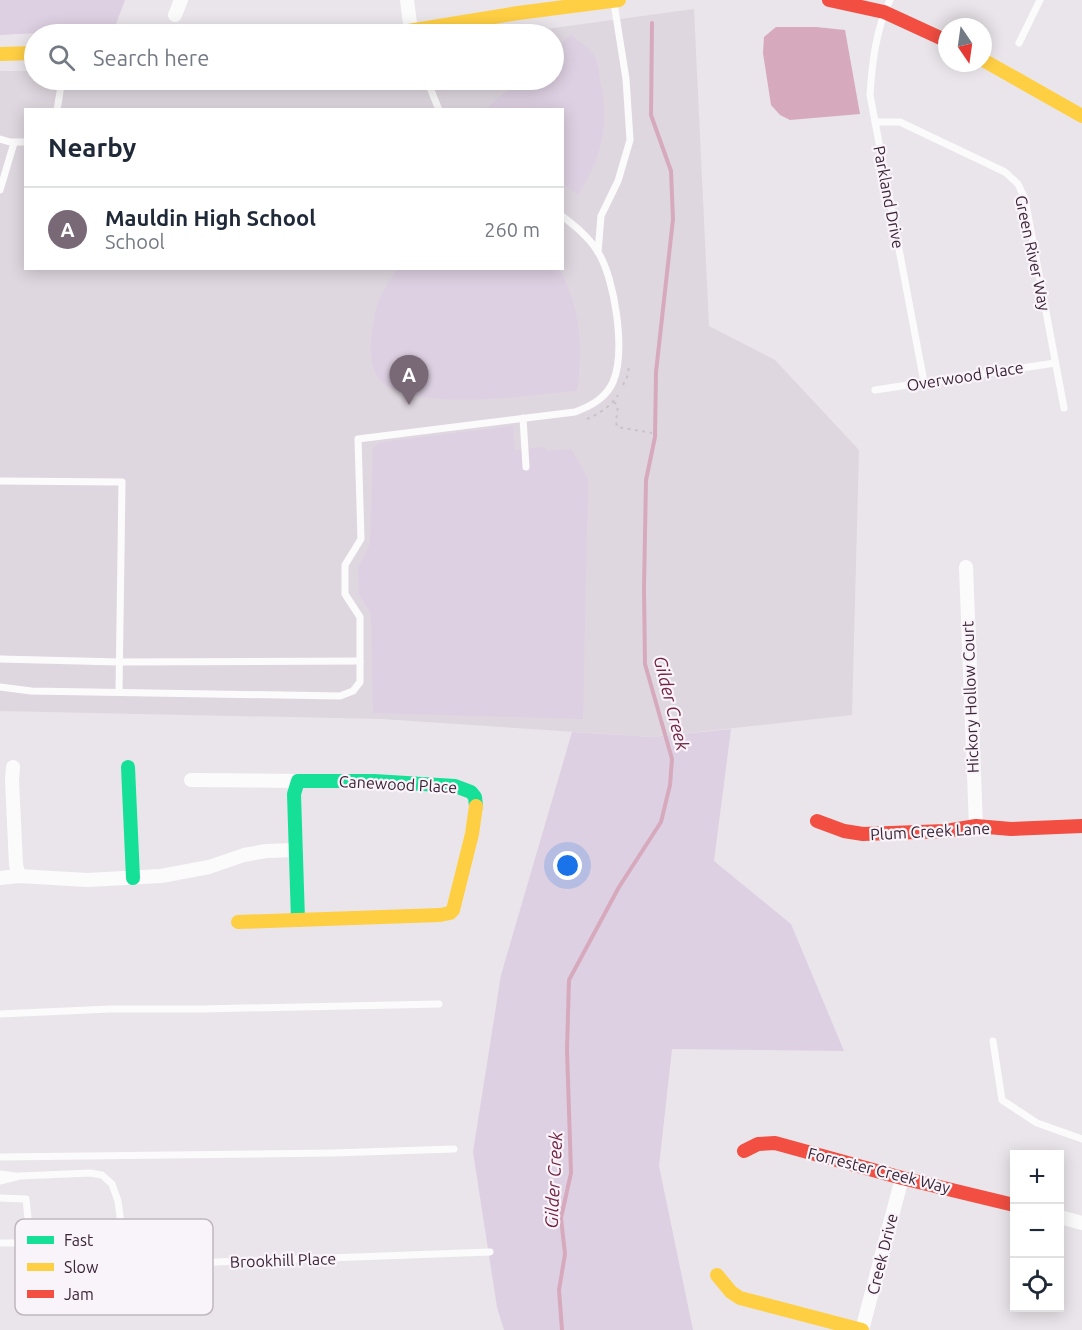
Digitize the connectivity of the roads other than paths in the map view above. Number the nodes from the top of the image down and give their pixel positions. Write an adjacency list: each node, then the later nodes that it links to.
1 (181, 0): 8 (street)
2 (407, 0): 9 (street)
3 (619, 0): 6 (street)
4 (829, 0): 7 (street)
5 (1040, 0): 12 (lane)
6 (614, 1): 10 (street); 27 (lane)
7 (887, 6): 11 (street); 21 (lane, Parkland Drive)
8 (175, 15)
9 (411, 24)
10 (460, 24)
11 (938, 36)
12 (1019, 43)
13 (24, 53): 14 (street)
14 (0, 54)
15 (992, 65): 20 (street)
16 (60, 90): 18 (lane)
17 (431, 90): 19 (lane)
18 (57, 108)
19 (438, 108)
20 (1082, 116)
21 (875, 122): 28 (lane, Green River Way); 29 (lane, Parkland Drive)
22 (0, 139): 24 (lane)
23 (24, 142): 24 (lane)
24 (14, 143): 25 (lane)
25 (0, 190)
26 (564, 218): 27 (lane)
27 (598, 252): 32 (lane)
28 (1055, 363): 29 (lane, Overwood Place); 31 (lane, Green River Way)
29 (924, 382): 30 (lane, Overwood Place)
30 (875, 390)
31 (1064, 408)
32 (523, 418): 33 (lane); 38 (lane)
33 (526, 467)
34 (0, 481): 37 (lane)
35 (966, 567): 46 (street, Hickory Hollow Court)
36 (0, 659): 37 (lane)
37 (119, 662): 38 (lane); 40 (lane)
38 (360, 662): 40 (lane)
39 (0, 687): 40 (lane)
40 (119, 692)
41 (13, 767): 49 (street)
42 (128, 767): 51 (street)
43 (191, 780): 44 (street, Canewood Place)
44 (297, 781): 48 (street); 52 (street, Canewood Place)
45 (817, 821): 46 (street, Plum Creek Lane)
46 (976, 826): 47 (street, Plum Creek Lane)
47 (1082, 826)
48 (295, 850): 51 (street); 52 (street)
49 (19, 876): 50 (street); 51 (street)
50 (0, 878)
51 (133, 878)
52 (298, 920): 53 (street, Canewood Place)
53 (238, 922)
54 (439, 1004): 55 (lane)
55 (0, 1014)
56 (993, 1041): 57 (lane)
57 (1082, 1139)
58 (454, 1149): 60 (lane)
59 (744, 1151): 63 (street, Forrester Creek Way)
60 (0, 1157)
61 (0, 1174): 62 (lane)
62 (20, 1176): 64 (lane, Brookhill Place); 69 (lane, Brookhill Place)
63 (902, 1178): 66 (street, Forrester Creek Way); 74 (street, Creek Drive)
64 (0, 1181)
65 (0, 1198): 68 (lane)
66 (1010, 1204)
67 (1064, 1218): 70 (street)
68 (28, 1219)
69 (120, 1219)
70 (1082, 1223)
71 (490, 1252): 72 (lane, Brookhill Place)
72 (213, 1262)
73 (717, 1275): 74 (street)
74 (862, 1330)

